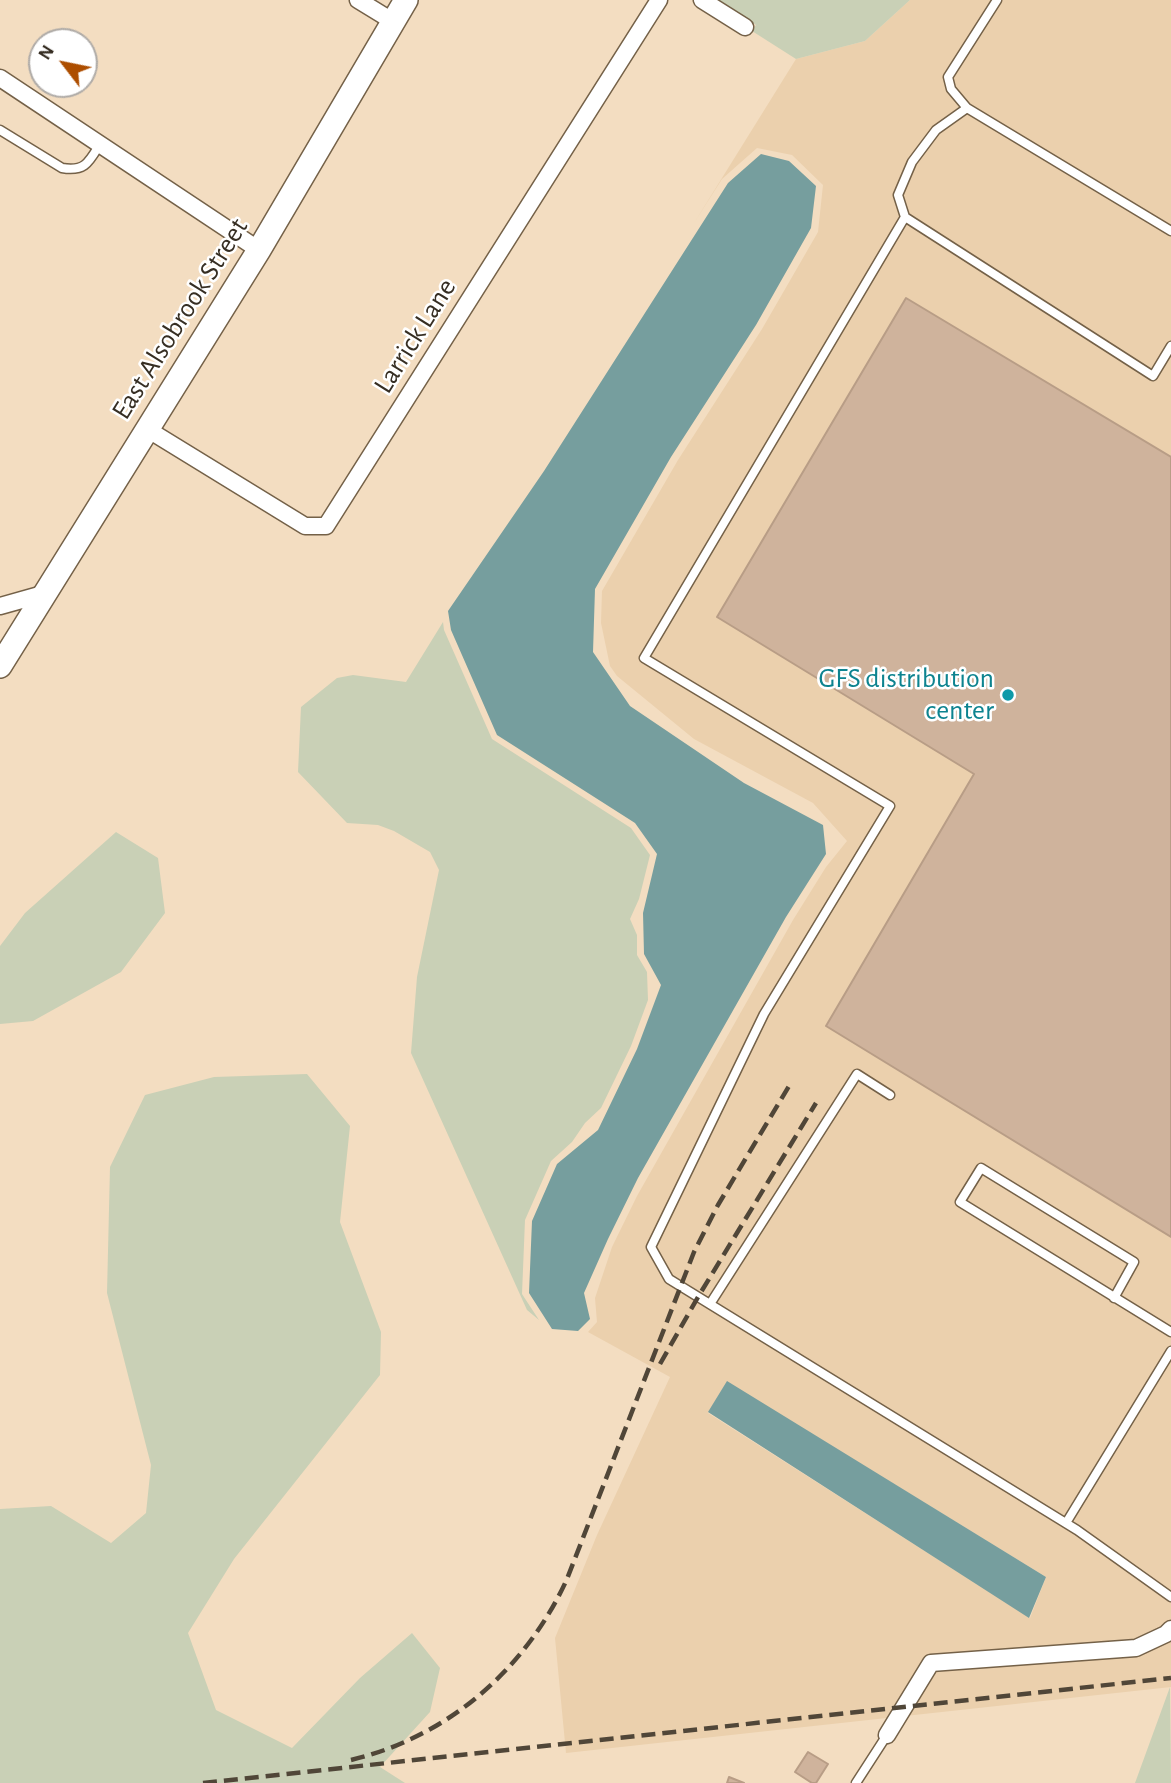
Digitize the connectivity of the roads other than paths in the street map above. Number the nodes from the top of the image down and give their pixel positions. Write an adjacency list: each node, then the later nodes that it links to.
1 (358, 0): 6 (street)
2 (406, 0): 6 (street, East Alsobrook Street)
3 (659, 0): 16 (street, Larrick Lane)
4 (702, 0): 7 (street)
5 (997, 0): 9 (lane)
6 (394, 22): 14 (street, East Alsobrook Street)
7 (745, 27)
8 (0, 78): 11 (street)
9 (967, 108): 12 (lane); 13 (lane)
10 (0, 130): 11 (lane)
11 (100, 144): 14 (street)
12 (905, 216): 15 (lane); 22 (lane)
13 (1171, 231)
14 (258, 250): 16 (street, East Alsobrook Street)
15 (1171, 346)
16 (147, 429): 17 (street, East Alsobrook Street)
17 (43, 594): 18 (street); 19 (street, East Alsobrook Street)
18 (0, 606)
19 (0, 666)
20 (890, 1095): 22 (lane)
21 (1114, 1298): 21 (lane); 23 (lane)
22 (710, 1304): 25 (lane)
23 (1171, 1332)
24 (1171, 1351): 25 (lane)
25 (1066, 1523): 26 (lane)
26 (1171, 1597)
27 (1171, 1629): 28 (street)
28 (887, 1735): 29 (lane)
29 (856, 1783)

